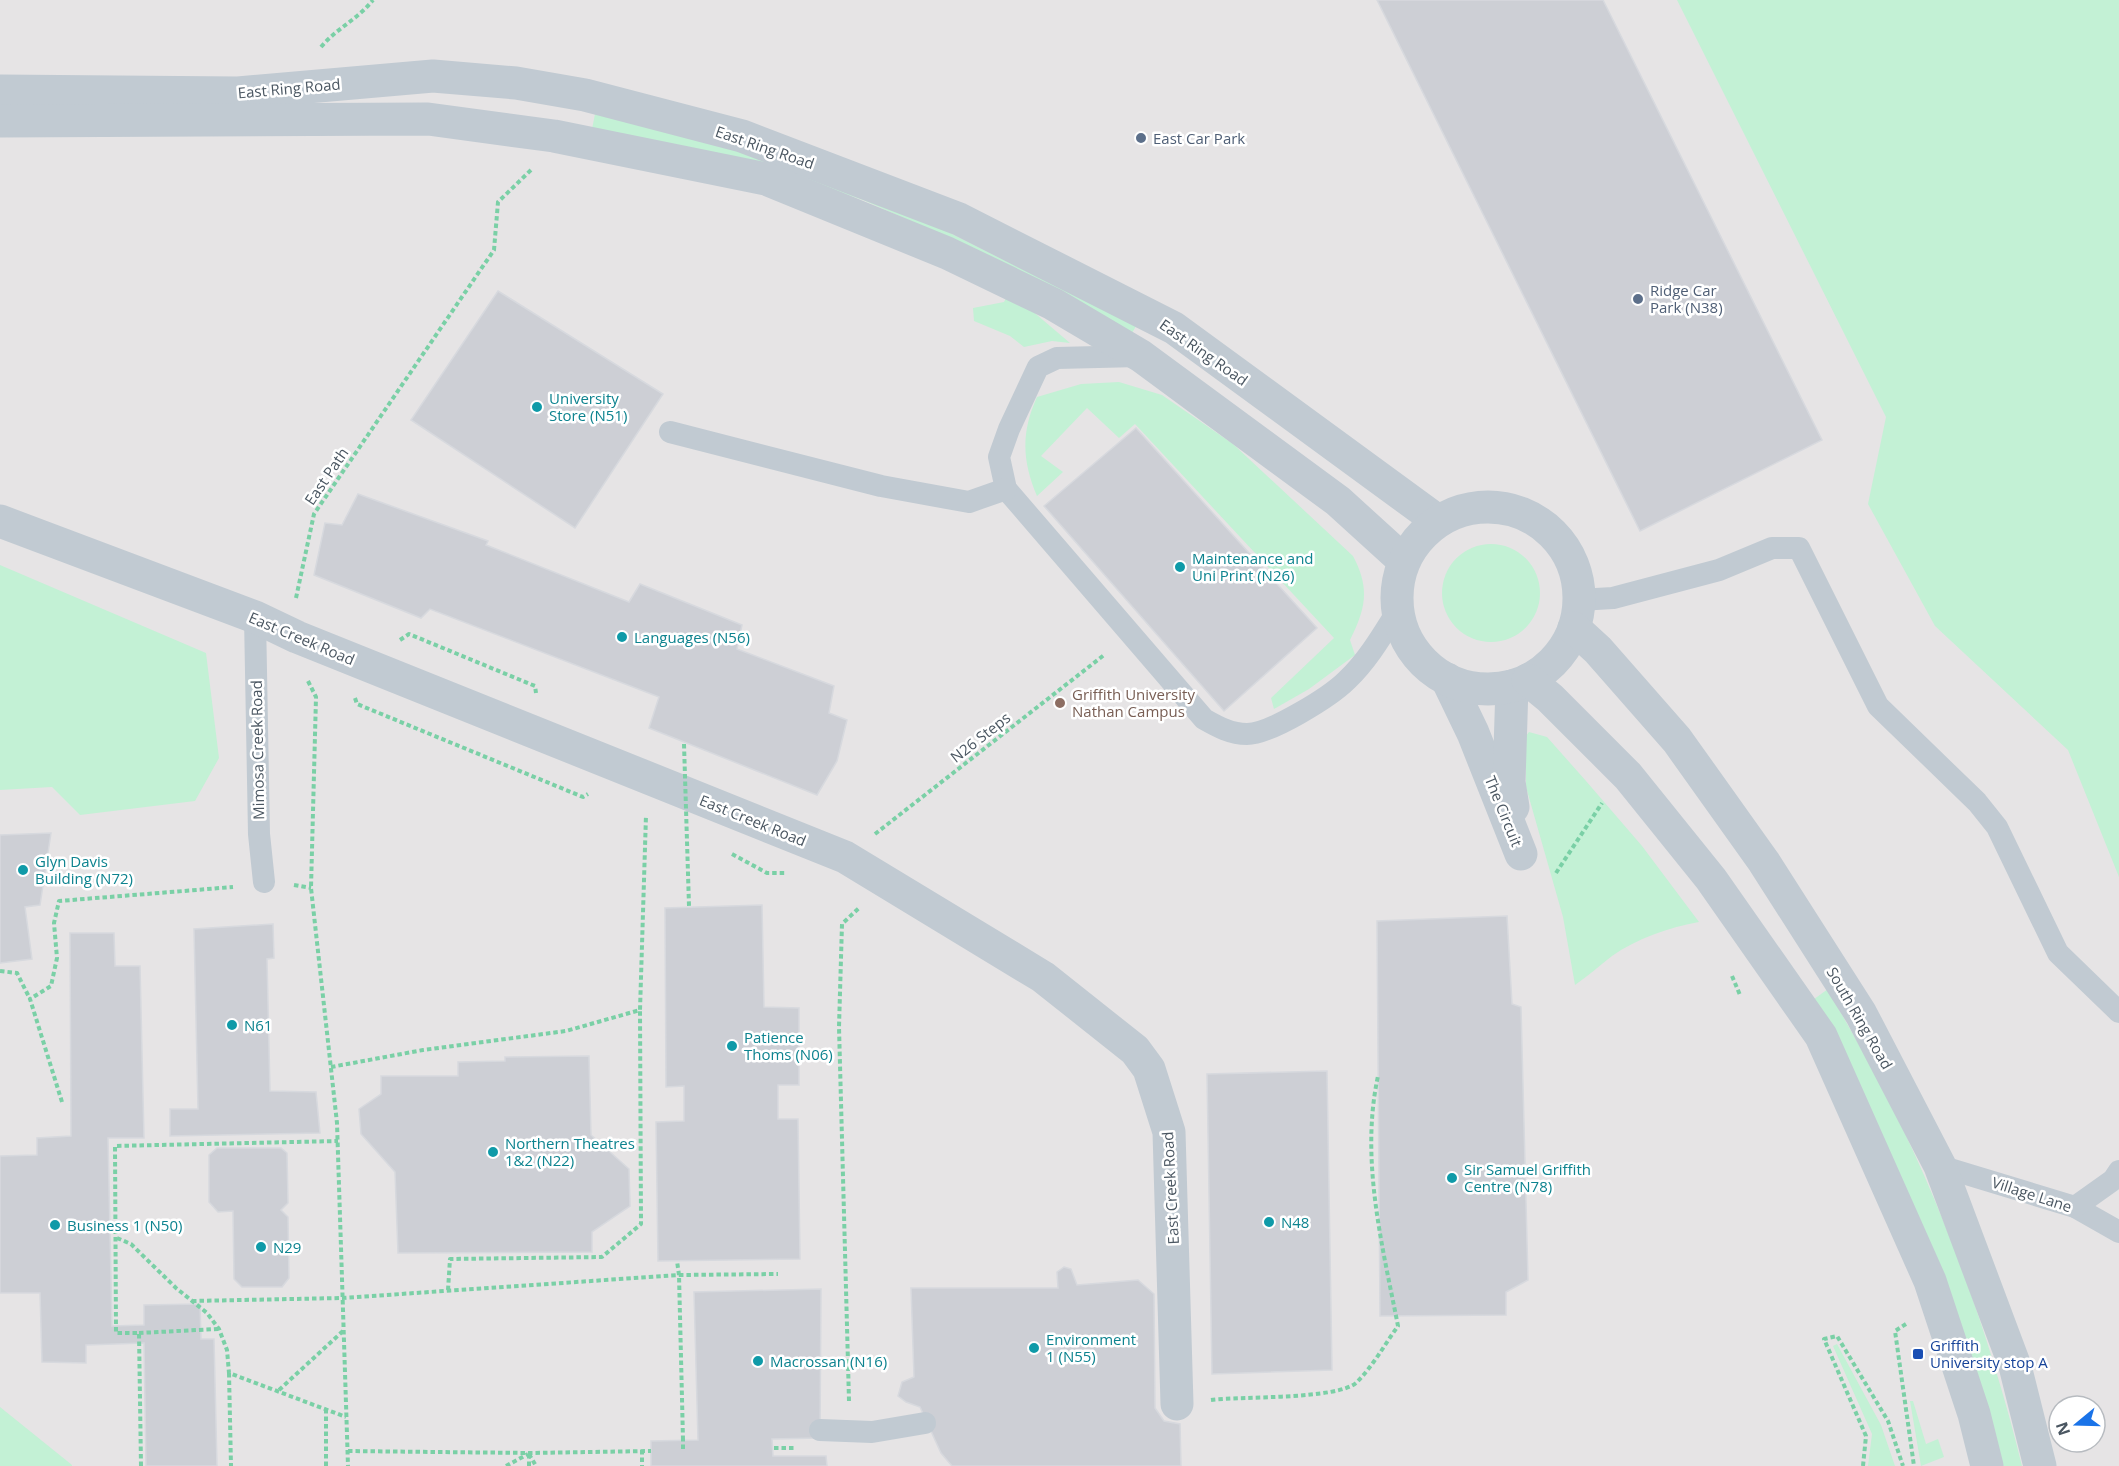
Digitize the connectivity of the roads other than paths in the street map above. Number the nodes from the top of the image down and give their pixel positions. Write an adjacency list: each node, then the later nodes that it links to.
1 (0, 91): 7 (street, East Ring Road)
2 (0, 121): 3 (street, East Ring Road)
3 (1141, 356): 5 (lane); 8 (street, East Ring Road)
4 (670, 432): 5 (lane)
5 (1006, 489): 9 (lane)
6 (0, 521): 11 (street, East Creek Road)
7 (1438, 521): 8 (street); 10 (street)
8 (1404, 561): 9 (street)
9 (1398, 610): 12 (street)
10 (1576, 614): 13 (street); 15 (lane); 16 (street, South Ring Road)
11 (255, 617): 14 (lane, Mimosa Creek Road); 20 (street, East Creek Road)
12 (1447, 679): 13 (street); 13 (street, The Circuit)
13 (1520, 683): 23 (street)
14 (264, 882)
15 (2119, 1012)
16 (1940, 1166): 18 (lane, Village Lane); 24 (street, South Ring Road)
17 (2119, 1172): 18 (lane)
18 (2075, 1207): 19 (lane, Village Lane)
19 (2119, 1232)
20 (1177, 1404)
21 (925, 1423): 22 (lane)
22 (820, 1430)
23 (1987, 1466)
24 (2040, 1466)

